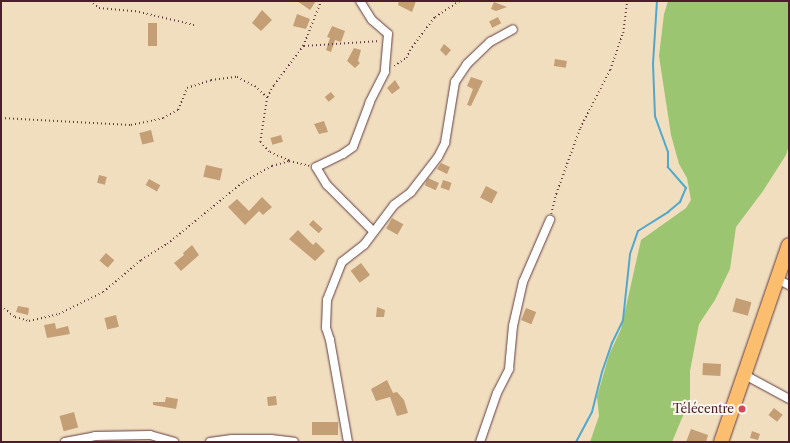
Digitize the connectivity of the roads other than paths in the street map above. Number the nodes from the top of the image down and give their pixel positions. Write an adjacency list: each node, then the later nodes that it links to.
1 (360, 1): 4 (street)
2 (514, 29): 4 (street)
3 (550, 220): 14 (street)
4 (373, 231): 13 (street)
5 (789, 245): 6 (highway)
6 (783, 282): 7 (highway)
7 (743, 374): 8 (street); 15 (highway)
8 (789, 399)
9 (64, 442): 10 (street)
10 (174, 442)
11 (210, 442): 12 (street)
12 (294, 442)
13 (348, 442)
14 (480, 442)
15 (721, 442)

